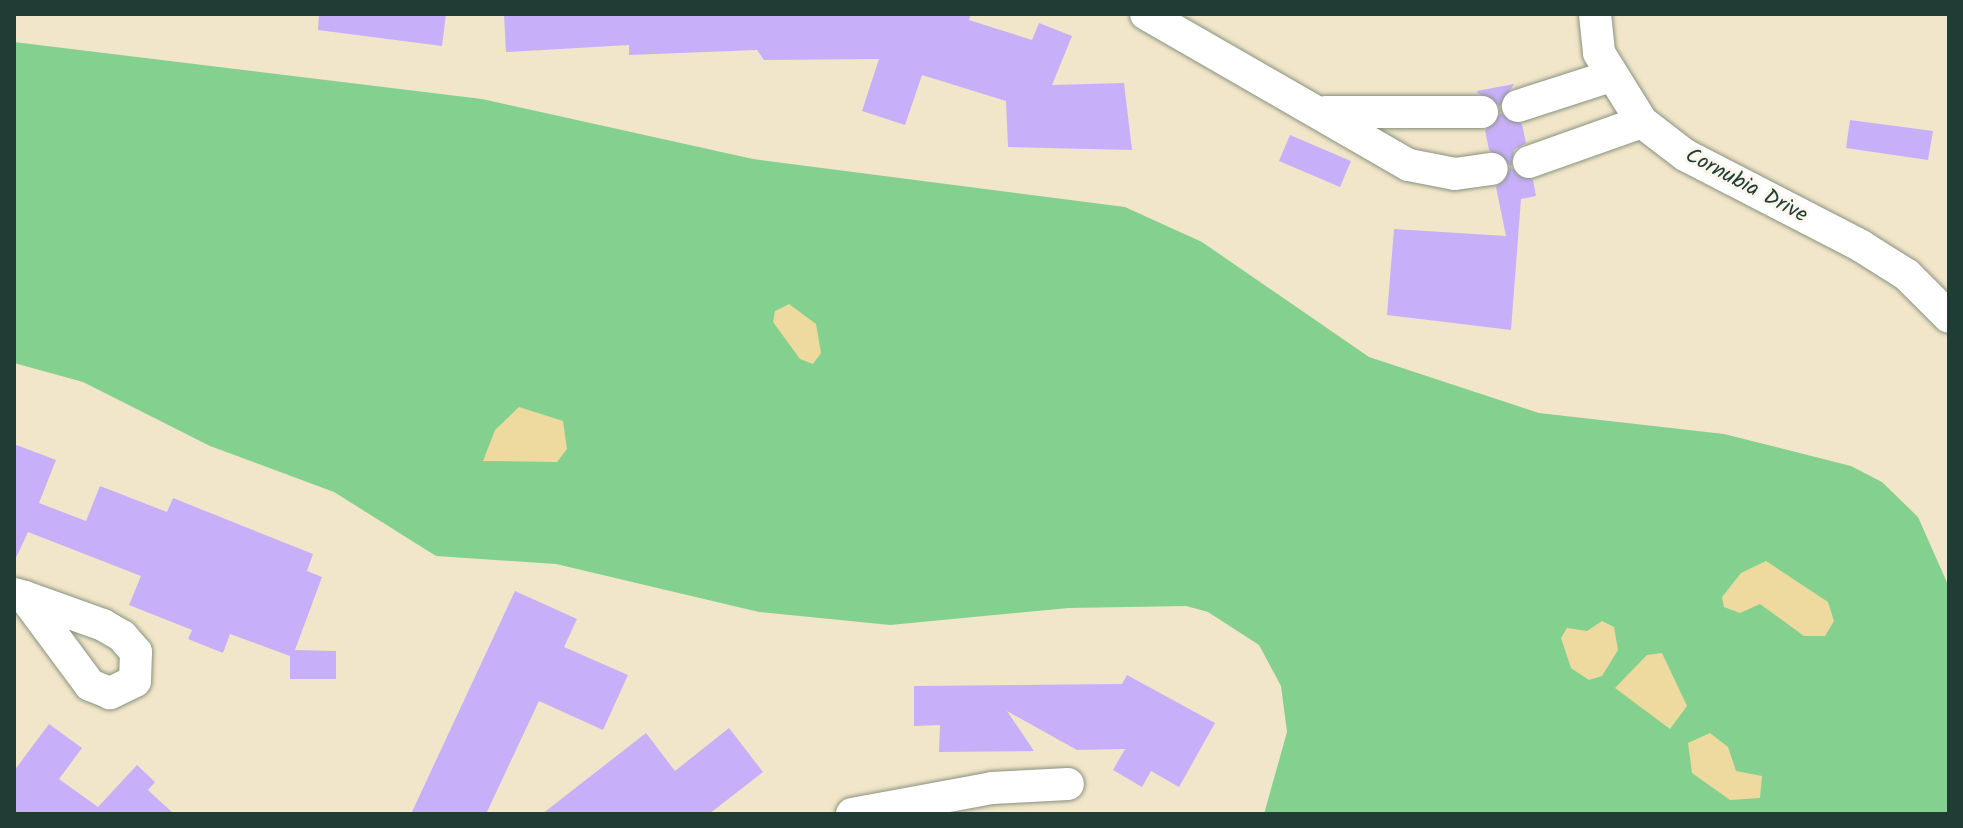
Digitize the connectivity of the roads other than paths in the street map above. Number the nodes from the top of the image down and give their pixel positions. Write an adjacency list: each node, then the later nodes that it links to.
1 (1146, 14): 5 (street)
2 (1595, 14): 3 (street, Cornubia Drive)
3 (1611, 76): 4 (street); 7 (street, Cornubia Drive)
4 (1518, 106)
5 (1318, 112): 6 (street); 9 (street)
6 (1482, 112)
7 (1642, 122): 8 (street); 10 (street, Cornubia Drive)
8 (1529, 162)
9 (1492, 169)
10 (1949, 317)
11 (1068, 784): 12 (street)
12 (852, 814)

